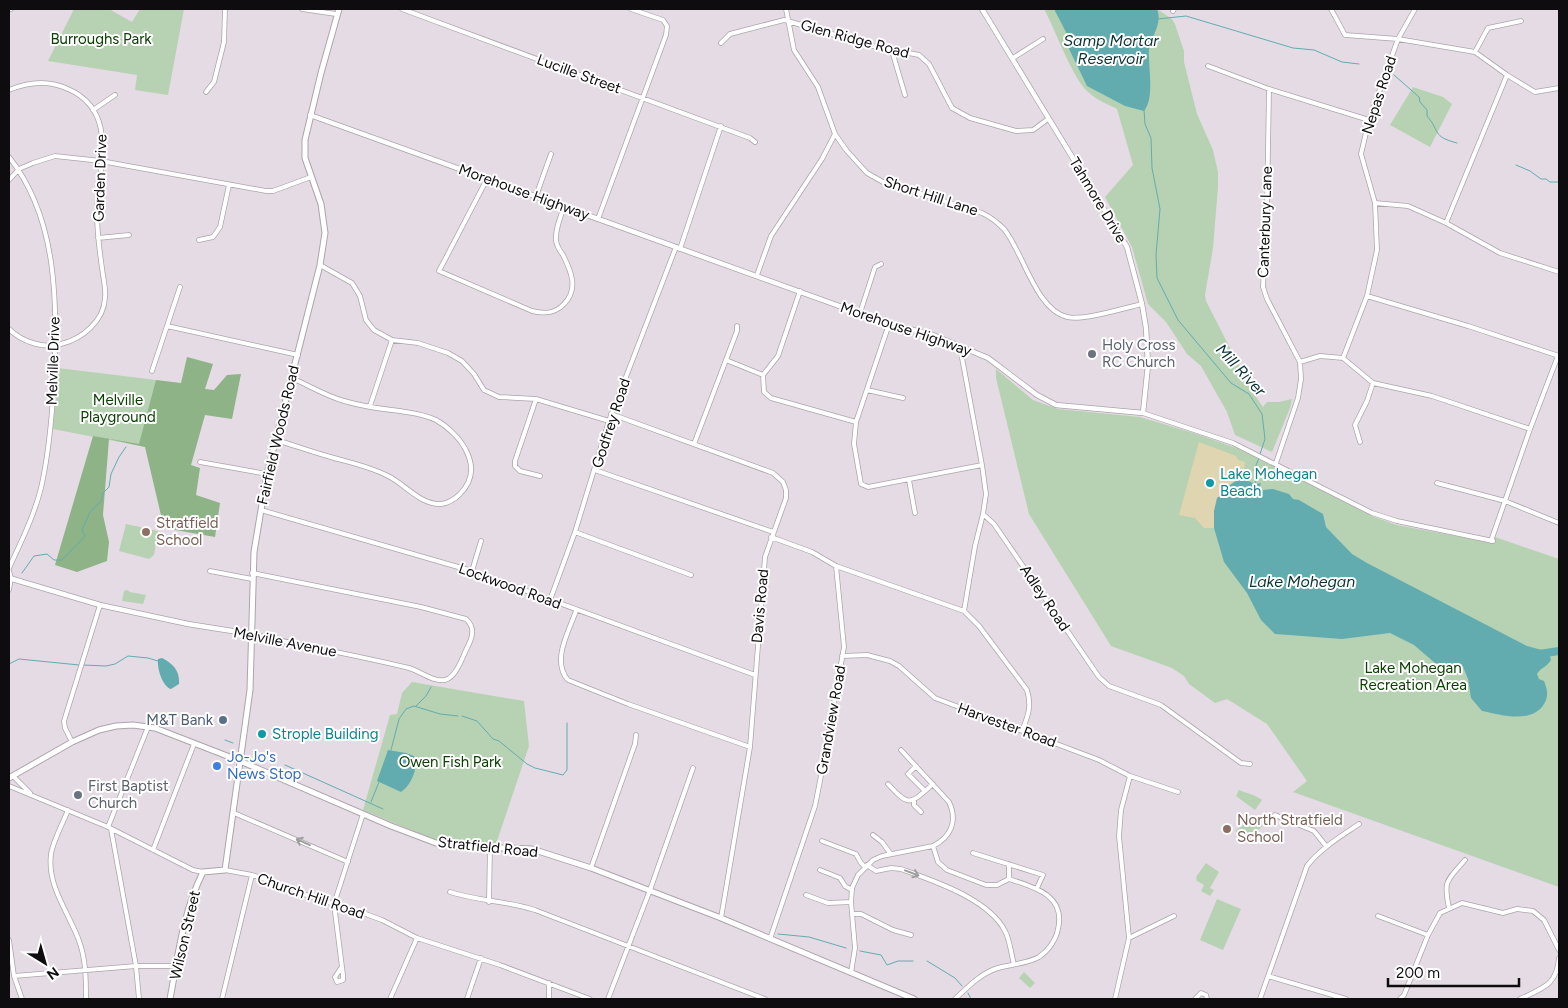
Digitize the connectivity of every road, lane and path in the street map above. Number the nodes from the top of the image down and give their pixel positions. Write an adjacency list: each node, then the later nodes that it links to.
1 (225, 9): 23 (street)
2 (302, 9): 9 (street)
3 (402, 9): 26 (street, Lucille Street)
4 (631, 9): 26 (street)
5 (786, 9): 10 (street, Short Hill Lane)
6 (982, 9): 17 (street, Tahmore Drive)
7 (1331, 9): 13 (street)
8 (1415, 9): 13 (street, Nepas Road)
9 (337, 11): 28 (main road, Fairfield Woods Road)
10 (788, 21): 14 (street, Glen Ridge Road); 15 (street, Glen Ridge Road); 32 (street, Short Hill Lane)
11 (1521, 21): 16 (street)
12 (1043, 39): 17 (street)
13 (1398, 39): 16 (street); 30 (street, Nepas Road)
14 (721, 43)
15 (892, 51): 25 (street); 29 (street, Glen Ridge Road)
16 (1475, 52): 19 (street)
17 (1013, 58): 29 (street, Tahmore Drive)
18 (1208, 66): 21 (street)
19 (1507, 75): 20 (street); 46 (street)
20 (1559, 88)
21 (1269, 89): 30 (street); 71 (street, Canterbury Lane)
22 (9, 90): 27 (street, Garden Drive)
23 (206, 92)
24 (115, 95): 27 (street)
25 (905, 95)
26 (643, 96): 31 (street, Lucille Street); 45 (street)
27 (93, 110): 36 (street, Garden Drive)
28 (310, 115): 38 (main road, Fairfield Woods Road); 39 (street, Morehouse Highway)
29 (1048, 119): 58 (street, Tahmore Drive)
30 (1369, 120): 43 (street, Nepas Road)
31 (721, 126): 33 (street, Lucille Street); 50 (street, Godfrey Road)
32 (835, 134): 54 (street); 58 (street, Short Hill Lane)
33 (754, 142)
34 (551, 154): 42 (street)
35 (9, 157): 37 (street, Melville Drive)
36 (102, 161): 37 (street); 41 (street); 48 (street, Garden Drive)
37 (19, 169): 40 (street); 65 (street, Melville Drive)
38 (311, 177): 41 (street); 52 (main road, Fairfield Woods Road)
39 (487, 179): 42 (street, Morehouse Highway); 44 (street)
40 (9, 180)
41 (229, 185): 49 (street)
42 (536, 196): 44 (street, Morehouse Highway)
43 (1375, 202): 46 (street); 57 (street, Nepas Road)
44 (564, 207): 45 (street, Morehouse Highway)
45 (598, 219): 50 (street, Morehouse Highway)
46 (1446, 223): 53 (street)
47 (129, 235): 48 (street)
48 (98, 238): 65 (street, Garden Drive)
49 (199, 240)
50 (678, 248): 54 (street, Morehouse Highway); 81 (street, Godfrey Road)
51 (881, 264): 59 (street)
52 (320, 265): 64 (street); 67 (main road, Fairfield Woods Road)
53 (1559, 272)
54 (757, 276): 56 (street, Morehouse Highway)
55 (180, 286): 61 (street)
56 (800, 291): 59 (street, Morehouse Highway); 73 (street)
57 (1367, 296): 68 (street); 69 (street, Nepas Road)
58 (1142, 304): 80 (street, Tahmore Drive)
59 (860, 313): 60 (street, Morehouse Highway)
60 (889, 324): 66 (street, Morehouse Highway); 76 (street)
61 (167, 326): 67 (street); 72 (street)
62 (737, 326): 70 (street)
63 (9, 330): 65 (street)
64 (392, 340): 78 (street); 79 (street)
65 (56, 346): 106 (street, Melville Drive)
66 (960, 347): 80 (street, Morehouse Highway); 90 (street)
67 (298, 355): 74 (main road, Fairfield Woods Road)
68 (1559, 356): 84 (street)
69 (1343, 358): 71 (street); 75 (street)
70 (726, 360): 73 (street); 87 (street)
71 (1300, 362): 89 (street, Canterbury Lane)
72 (152, 371)
73 (763, 375): 83 (street)
74 (292, 378): 79 (street); 85 (main road, Fairfield Woods Road)
75 (1373, 383): 84 (street); 86 (street)
76 (867, 390): 77 (street); 83 (street)
77 (903, 398)
78 (536, 399): 82 (street); 93 (street)
79 (370, 406): 85 (street)
80 (1142, 413): 89 (street, Morehouse Highway)
81 (611, 414): 82 (street, Godfrey Road); 87 (street, Davis Road)
82 (609, 421): 91 (street, Godfrey Road)
83 (856, 422): 94 (street)
84 (1530, 429): 96 (street)
85 (276, 440): 92 (main road, Fairfield Woods Road)
86 (1360, 442)
87 (694, 444): 102 (street, Davis Road)
88 (200, 462): 92 (street)
89 (1276, 463): 96 (street, Morehouse Highway)
90 (982, 465): 94 (street); 99 (street)
91 (595, 470): 101 (street, Godfrey Road); 102 (street)
92 (267, 474): 97 (main road, Fairfield Woods Road)
93 (540, 476)
94 (909, 480): 98 (street)
95 (1437, 483): 96 (street)
96 (1505, 501): 100 (street)
97 (261, 510): 108 (street, Lockwood Road); 110 (main road, Fairfield Woods Road)
98 (915, 513)
99 (983, 514): 116 (street); 128 (street, Adley Road)
100 (1559, 524)
101 (575, 532): 109 (street); 113 (street, Godfrey Road)
102 (773, 532): 103 (street, Davis Road)
103 (772, 537): 105 (street); 119 (street, Davis Road)
104 (481, 541): 108 (street)
105 (836, 566): 116 (street); 118 (street, Grandview Road)
106 (9, 570): 111 (street, Melville Drive)
107 (210, 571): 110 (street, Melville Avenue)
108 (472, 572): 113 (street, Lockwood Road)
109 (691, 575)
110 (252, 576): 117 (main road, Fairfield Woods Road); 117 (street, Melville Avenue)
111 (10, 578): 112 (street); 114 (street, Melville Avenue)
112 (9, 590)
113 (550, 600): 115 (street, Lockwood Road)
114 (100, 604): 117 (street, Melville Avenue); 123 (street)
115 (576, 610): 119 (street, Lockwood Road); 125 (street)
116 (964, 611): 121 (street)
117 (251, 634): 127 (main road, Fairfield Woods Road)
118 (842, 656): 121 (street, Harvester Road); 184 (street, Grandview Road)
119 (755, 675): 125 (street, Davis Road)
120 (148, 727): 123 (main road, Stratfield Road); 124 (main road, Stratfield Road); 148 (street)
121 (1022, 731): 131 (street, Harvester Road)
122 (636, 735): 161 (street)
123 (72, 742): 132 (main road, Stratfield Road)
124 (194, 744): 127 (main road, Stratfield Road); 154 (street)
125 (750, 747): 179 (street, Davis Road)
126 (901, 750): 129 (street)
127 (240, 761): 143 (main road, Fairfield Woods Road); 145 (main road, Stratfield Road)
128 (1250, 764)
129 (916, 766): 135 (street); 138 (street)
130 (693, 768): 168 (street)
131 (1130, 776): 139 (street, Harvester Road); 183 (street)
132 (11, 777): 133 (street, Church Hill Road)
133 (19, 783): 137 (street); 140 (street, Church Hill Road)
134 (888, 784): 141 (street)
135 (933, 784): 138 (street); 152 (street)
136 (9, 786): 137 (street, Church Hill Road)
137 (15, 789): 140 (street, Church Hill Road)
138 (925, 791): 141 (street)
139 (1178, 792)
140 (34, 796): 142 (street, Church Hill Road)
141 (914, 801): 144 (street)
142 (68, 810): 148 (street, Church Hill Road); 194 (street)
143 (234, 812): 158 (street, one-way to 143); 162 (main road, Fairfield Woods Road)
144 (921, 812)
145 (363, 814): 151 (main road, Stratfield Road); 158 (street)
146 (1275, 815): 153 (street)
147 (1359, 824): 153 (street)
148 (110, 828): 154 (street, Church Hill Road); 191 (street)
149 (873, 835): 155 (street)
150 (822, 841): 160 (street)
151 (490, 846): 161 (main road, Stratfield Road); 172 (street)
152 (933, 846): 155 (street); 166 (street)
153 (1326, 846): 198 (street)
154 (154, 850): 164 (street, Church Hill Road)
155 (890, 853): 160 (street)
156 (973, 853): 159 (street)
157 (1465, 860): 175 (street)
158 (348, 862): 174 (street)
159 (1009, 864): 166 (street); 167 (street)
160 (866, 866): 169 (street); 190 (street, one-way to 190)
161 (590, 868): 168 (main road, Stratfield Road)
162 (225, 870): 164 (main road, Church Hill Road); 165 (street, Church Hill Road)
163 (820, 870): 169 (street)
164 (202, 872): 192 (main road, Wilson Street)
165 (252, 875): 174 (street, Church Hill Road); 205 (street)
166 (1009, 879): 167 (street)
167 (1037, 888): 190 (street)
168 (650, 890): 179 (main road, Stratfield Road); 186 (street)
169 (852, 890): 173 (street)
170 (450, 892): 172 (street)
171 (806, 895): 173 (street)
172 (489, 902): 186 (street)
173 (851, 902): 176 (street)
174 (334, 904): 182 (street, Church Hill Road); 193 (street)
175 (1449, 908): 181 (street); 187 (street)
176 (853, 914): 180 (street); 196 (street)
177 (1174, 916): 183 (street)
178 (1378, 916): 181 (street)
179 (721, 918): 184 (main road, Stratfield Road)
180 (911, 935)
181 (1428, 935): 219 (street)
182 (417, 938): 188 (street, Church Hill Road); 206 (street)
183 (1129, 938): 214 (street)
184 (770, 939): 196 (main road, Stratfield Road)
185 (9, 940): 197 (street)
186 (628, 946): 210 (street); 211 (street)
187 (1559, 950)
188 (481, 958): 199 (street, Church Hill Road); 207 (street)
189 (1559, 958): 200 (street)
190 (1014, 964): 213 (street)
191 (136, 966): 192 (street); 194 (street); 203 (street)
192 (176, 966): 204 (main road, Wilson Street)
193 (342, 968)
194 (86, 970): 197 (street); 202 (street)
195 (9, 973): 197 (street)
196 (851, 973): 212 (main road, Stratfield Road)
197 (14, 976): 201 (street)
198 (1268, 976): 217 (street); 218 (street)
199 (549, 982): 208 (street); 209 (street, Church Hill Road)
200 (1529, 995): 220 (street); 221 (street)
201 (22, 999)
202 (86, 999)
203 (139, 999)
204 (170, 999)
205 (222, 999)
206 (390, 999)
207 (467, 999)
208 (549, 999)
209 (590, 999)
210 (608, 999)
211 (765, 999)
212 (914, 999)
213 (955, 999)
214 (1115, 999)
215 (1195, 999): 216 (street)
216 (1207, 999)
217 (1260, 999)
218 (1346, 999)
219 (1400, 999)
220 (1520, 999)
221 (1532, 999)

